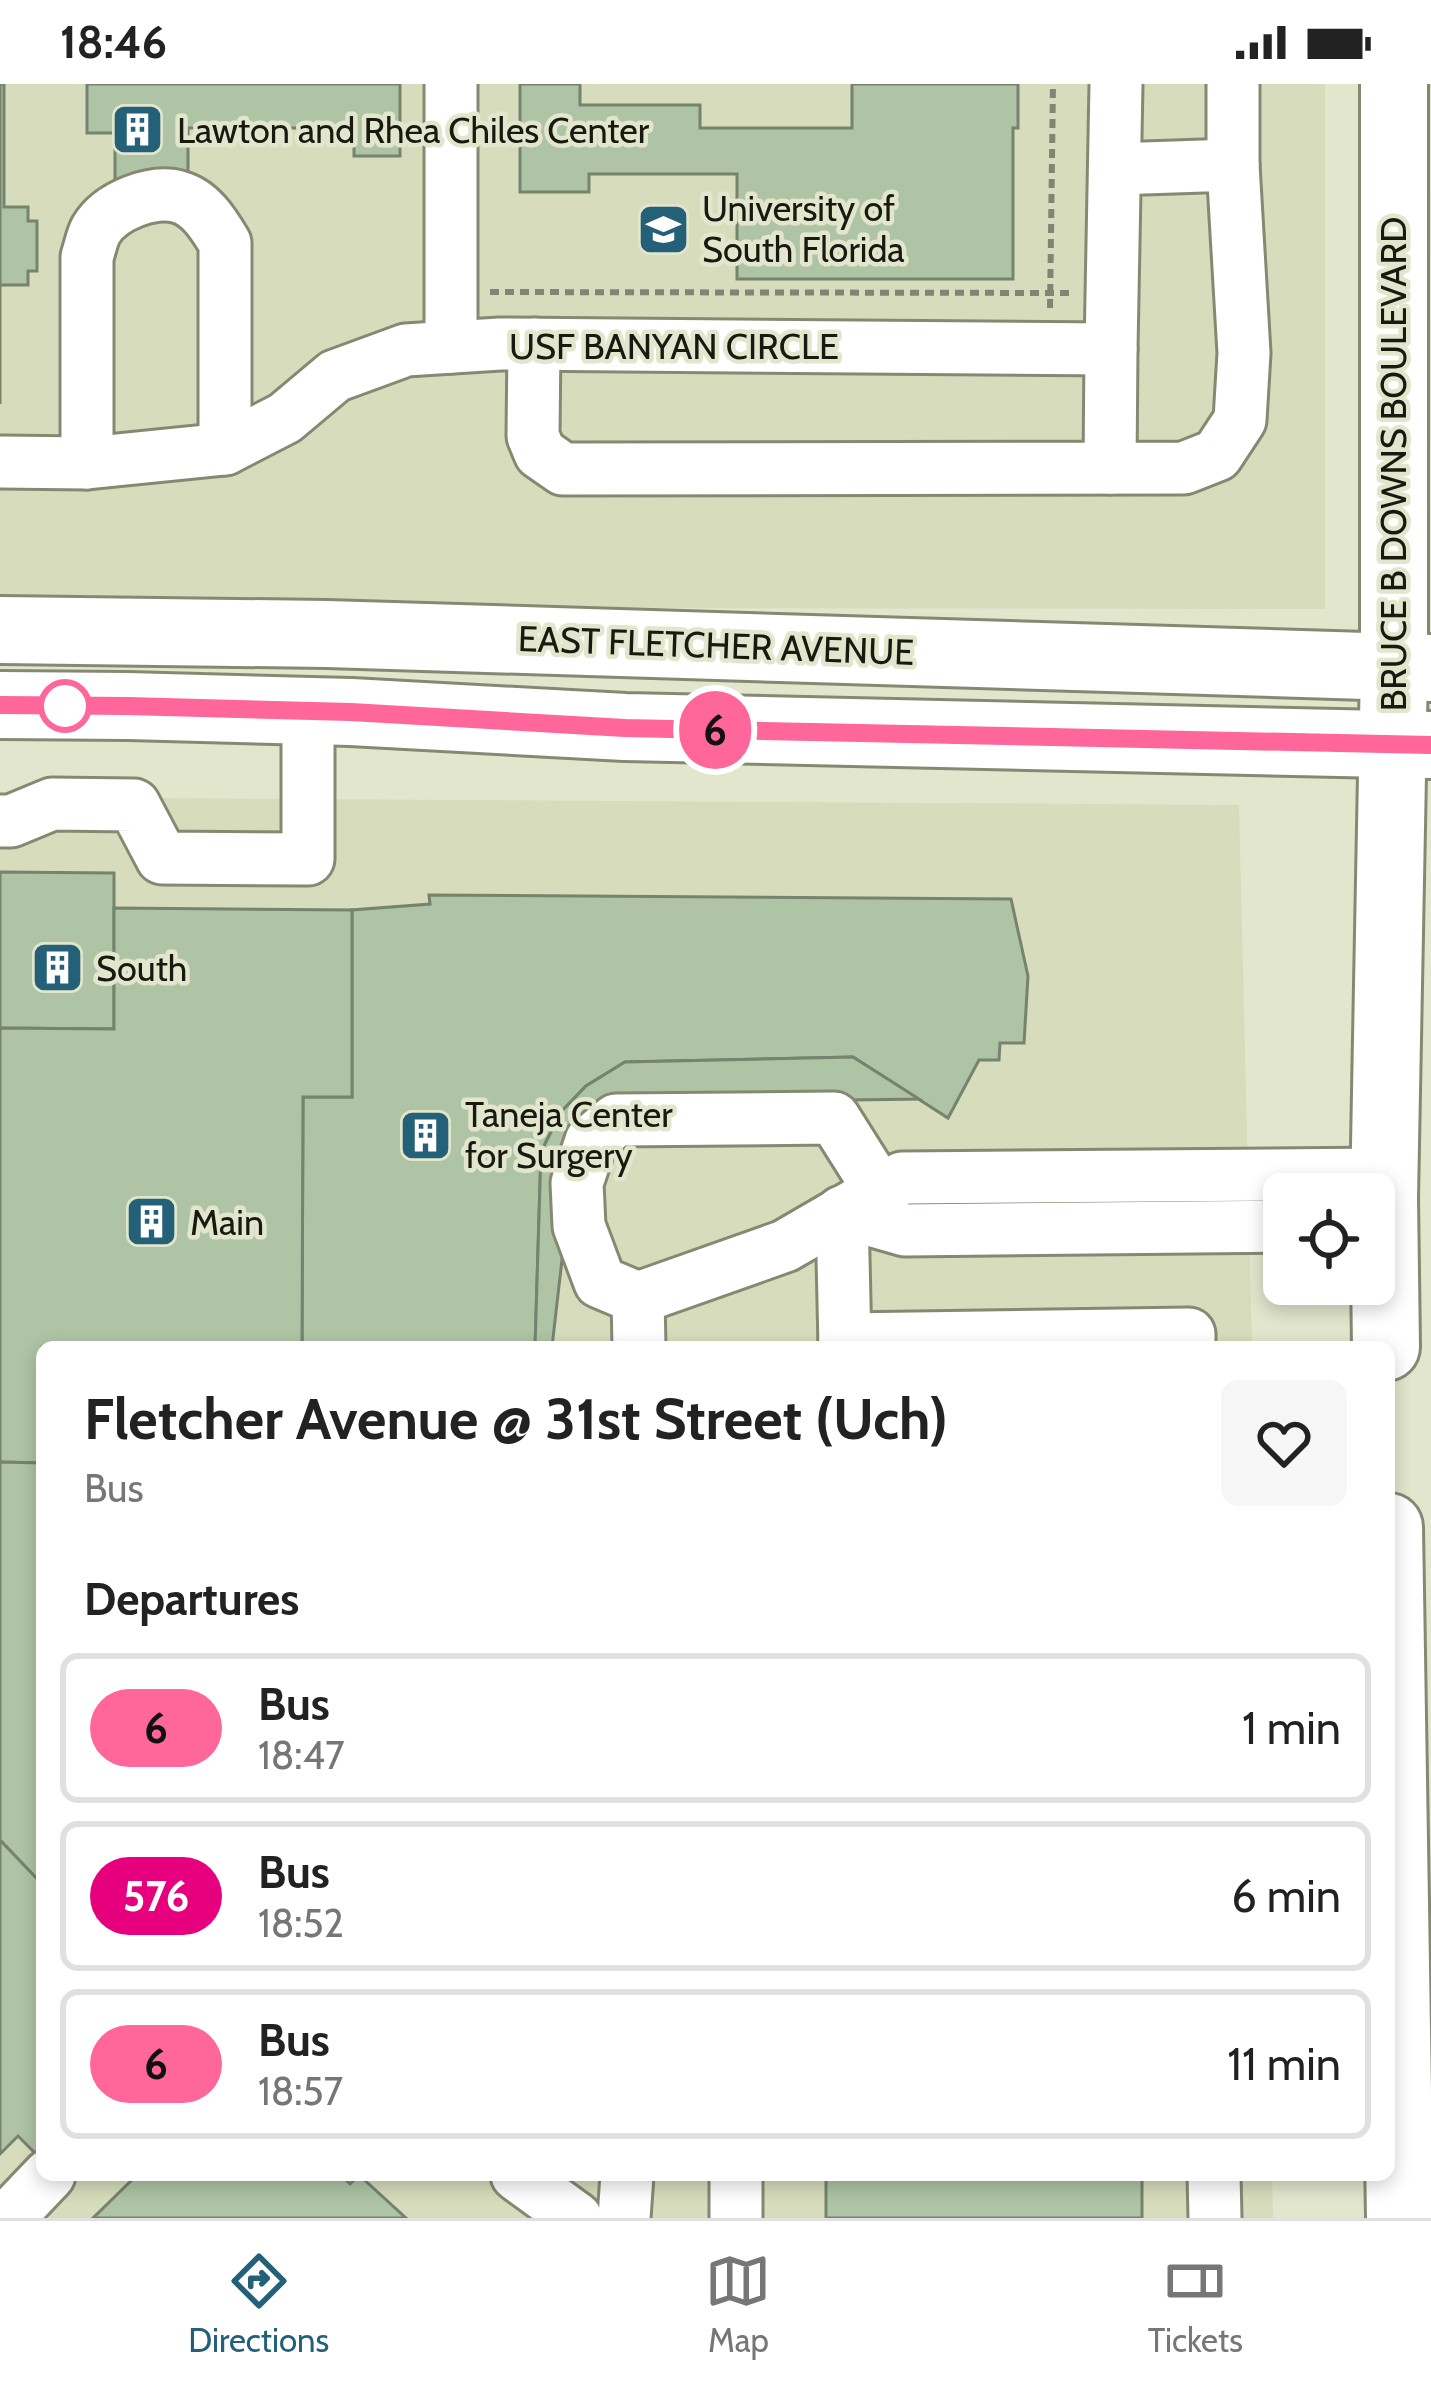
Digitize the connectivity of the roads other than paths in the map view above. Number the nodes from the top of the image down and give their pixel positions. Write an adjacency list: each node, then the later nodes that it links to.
1 (451, 84): 8 (street)
2 (1116, 84): 6 (street)
3 (1233, 84): 5 (street)
4 (1394, 84): 15 (main road, BRUCE B DOWNS BOULEVARD)
5 (1233, 165): 6 (street); 13 (street)
6 (1115, 169): 9 (street)
7 (534, 344): 8 (street, USF BANYAN CIRCLE); 9 (street, USF BANYAN CIRCLE); 13 (street)
8 (451, 347): 10 (street, USF BANYAN CIRCLE)
9 (1112, 349): 13 (street)
10 (225, 449): 12 (street, USF BANYAN CIRCLE); 12 (street)
11 (0, 462): 12 (street, USF BANYAN CIRCLE)
12 (87, 463)
13 (1110, 468)
14 (0, 630): 15 (main road, EAST FLETCHER AVENUE)
15 (1412, 668): 18 (main road, BRUCE B DOWNS BOULEVARD)
16 (0, 706): 17 (main road)
17 (308, 711): 18 (main road); 19 (street)
18 (1412, 745): 20 (main road, BRUCE B DOWNS BOULEVARD)
19 (0, 820)
20 (1383, 1173)
21 (1263, 1201): 22 (street)
22 (861, 1202): 23 (street); 25 (street); 25 (street); 26 (street)
23 (1263, 1226)
24 (1384, 1305): 29 (main road, BRUCE B DOWNS BOULEVARD)
25 (639, 1323)
26 (845, 1341)
27 (921, 1341): 28 (street)
28 (1189, 1341)
29 (1386, 1341)
30 (1395, 2056): 31 (main road)
31 (1398, 2113): 42 (main road); 43 (main road)
32 (43, 2181): 37 (street)
33 (526, 2181): 38 (street)
34 (627, 2181): 39 (street)
35 (736, 2181): 40 (street)
36 (1214, 2181): 41 (street)
37 (8, 2218)
38 (576, 2218)
39 (624, 2218)
40 (736, 2218)
41 (1215, 2218)
42 (1400, 2218)
43 (1418, 2218)

